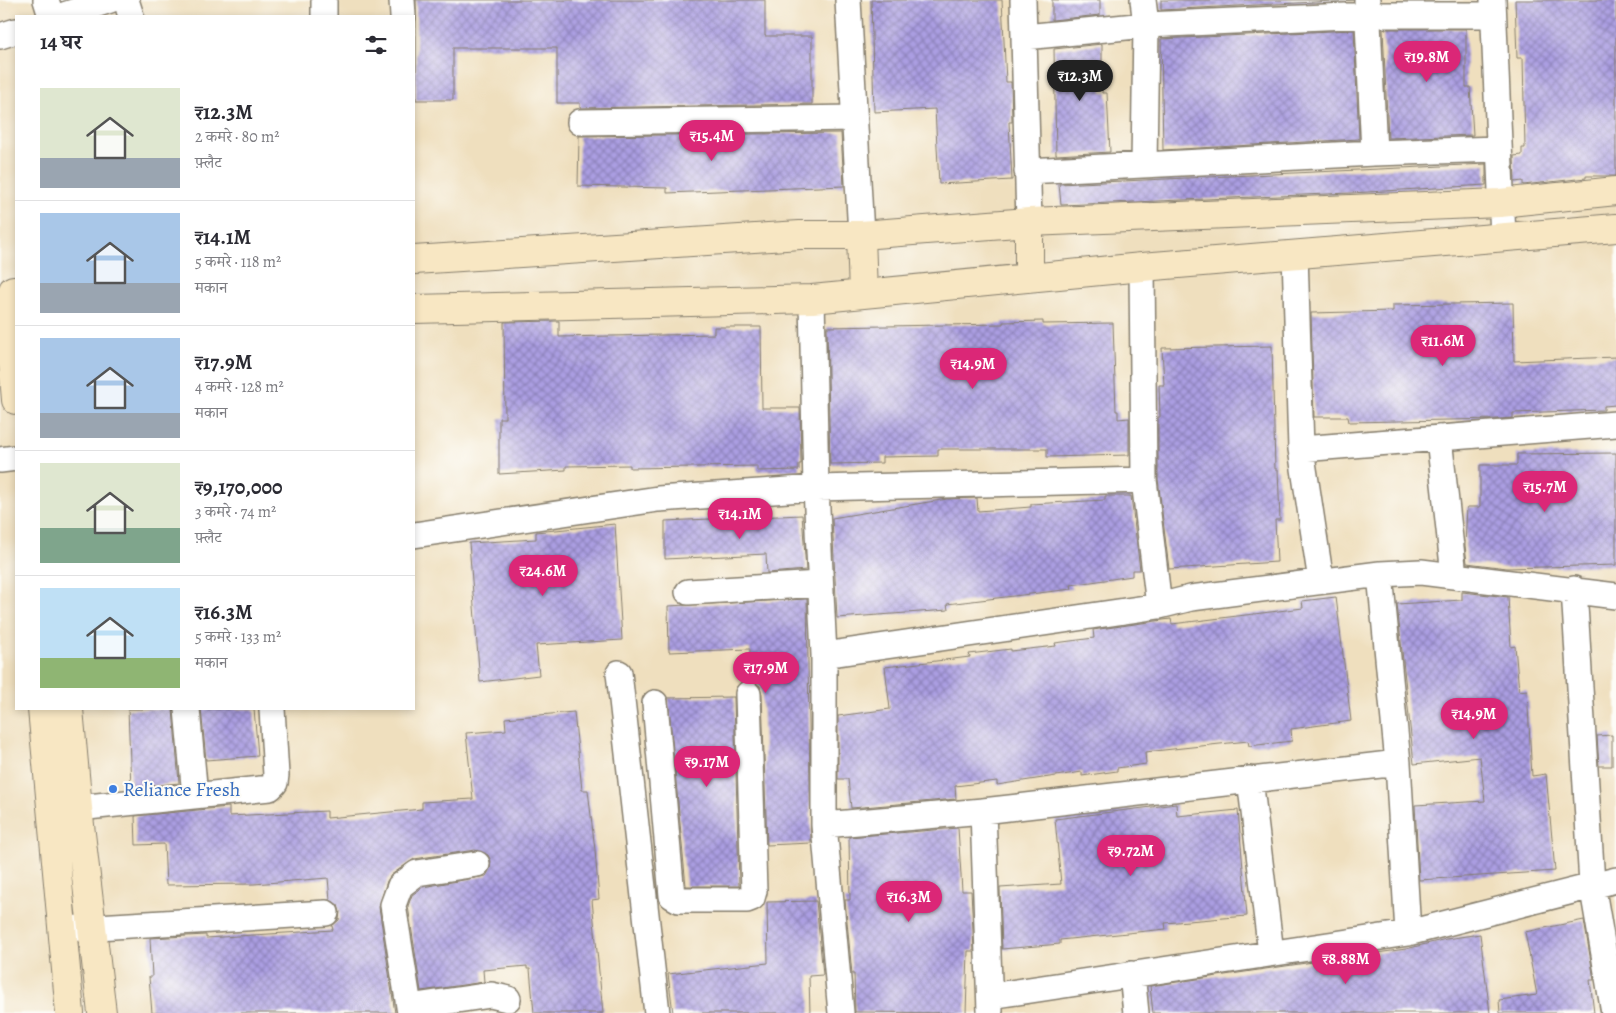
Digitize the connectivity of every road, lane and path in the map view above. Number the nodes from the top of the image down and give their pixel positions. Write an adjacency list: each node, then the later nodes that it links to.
1 (46, 0): 11 (street)
2 (110, 0): 12 (street)
3 (126, 0): 13 (street)
4 (324, 0): 14 (street)
5 (402, 0): 15 (street)
6 (848, 0): 20 (street)
7 (1023, 0): 19 (street)
8 (1143, 0): 16 (street)
9 (1367, 7): 10 (street); 16 (street); 23 (street)
10 (1493, 8): 22 (street)
11 (51, 15)
12 (64, 15)
13 (131, 15)
14 (324, 15)
15 (402, 15)
16 (1146, 25): 19 (street); 24 (street)
17 (15, 31): 18 (street)
18 (0, 36)
19 (1025, 37): 25 (street)
20 (855, 118): 21 (street); 30 (street)
21 (580, 122)
22 (1498, 149): 23 (street); 27 (street)
23 (1374, 153): 24 (street)
24 (1144, 165): 25 (street)
25 (1027, 170): 28 (street)
26 (1616, 191): 27 (street)
27 (1500, 203): 28 (street); 31 (street)
28 (1030, 222): 30 (street); 35 (street)
29 (1616, 228): 31 (street)
30 (860, 234): 33 (street); 37 (street)
31 (1503, 238): 32 (street)
32 (1295, 254): 34 (street); 43 (street)
33 (415, 260)
34 (1142, 267): 35 (street); 46 (street)
35 (1029, 278): 37 (street)
36 (11, 289): 40 (street)
37 (862, 294): 38 (street)
38 (812, 299): 39 (street); 47 (street)
39 (415, 309)
40 (15, 388)
41 (1616, 424): 42 (street)
42 (1439, 438): 43 (street); 50 (street)
43 (1302, 449): 51 (street)
44 (15, 458): 45 (street)
45 (0, 460)
46 (1144, 480): 47 (street); 56 (street)
47 (816, 488): 48 (street); 52 (street)
48 (415, 535)
49 (1380, 574): 50 (street); 51 (street); 65 (street)
50 (1454, 574): 53 (street)
51 (1320, 582): 56 (street)
52 (820, 584): 54 (street); 57 (street)
53 (1574, 589): 55 (street); 75 (street)
54 (688, 592)
55 (1616, 596)
56 (1159, 606): 57 (street)
57 (824, 655): 72 (street)
58 (619, 673): 69 (street)
59 (748, 694): 68 (street)
60 (655, 703): 68 (street)
61 (42, 710): 78 (street)
62 (69, 710): 70 (street)
63 (187, 710): 67 (street)
64 (272, 710): 67 (street)
65 (1398, 763): 66 (street); 79 (street)
66 (1250, 779): 71 (street); 80 (street)
67 (195, 796): 70 (street)
68 (663, 801): 69 (street)
69 (634, 804): 87 (street)
70 (78, 808): 77 (street)
71 (983, 811): 72 (street); 83 (street)
72 (824, 825): 88 (street)
73 (477, 864): 84 (street)
74 (1616, 880): 75 (street)
75 (1592, 884): 79 (street); 90 (street)
76 (326, 913): 77 (street)
77 (92, 927): 78 (street); 86 (street)
78 (64, 929): 85 (street)
79 (1408, 933): 80 (street)
80 (1271, 953): 81 (street)
81 (1132, 974): 83 (street); 89 (street)
82 (508, 999): 84 (street)
83 (990, 1004)
84 (409, 1010)
85 (70, 1013)
86 (102, 1013)
87 (657, 1013)
88 (841, 1013)
89 (1136, 1013)
90 (1614, 1013)

